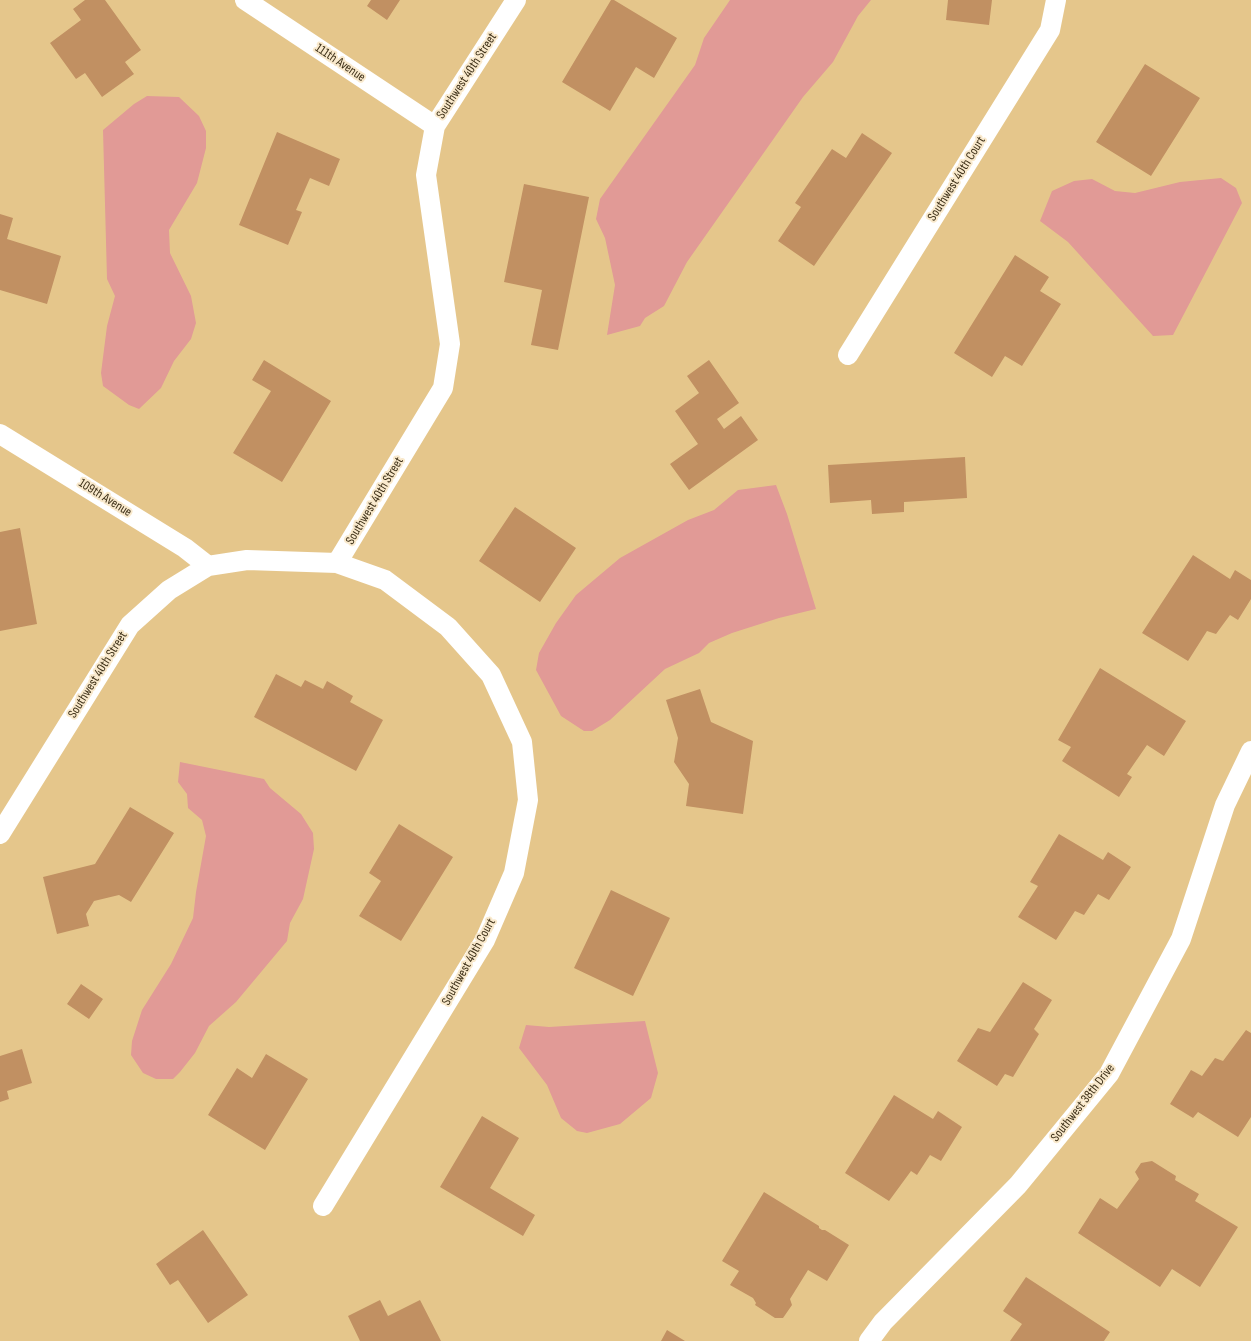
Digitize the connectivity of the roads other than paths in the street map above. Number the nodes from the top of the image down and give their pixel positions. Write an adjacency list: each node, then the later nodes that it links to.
1 (245, 0): 4 (street, 111th Avenue)
2 (516, 0): 4 (street, Southwest 40th Street)
3 (1056, 0): 5 (street, Southwest 40th Court)
4 (435, 126): 7 (street, Southwest 40th Street)
5 (848, 355)
6 (0, 434): 8 (street, 109th Avenue)
7 (337, 563): 8 (street, Southwest 40th Street); 11 (street, Southwest 40th Court)
8 (208, 566): 10 (street, Southwest 40th Street)
9 (1251, 751): 12 (street, Southwest 38th Drive)
10 (0, 834)
11 (323, 1206)
12 (869, 1341)

